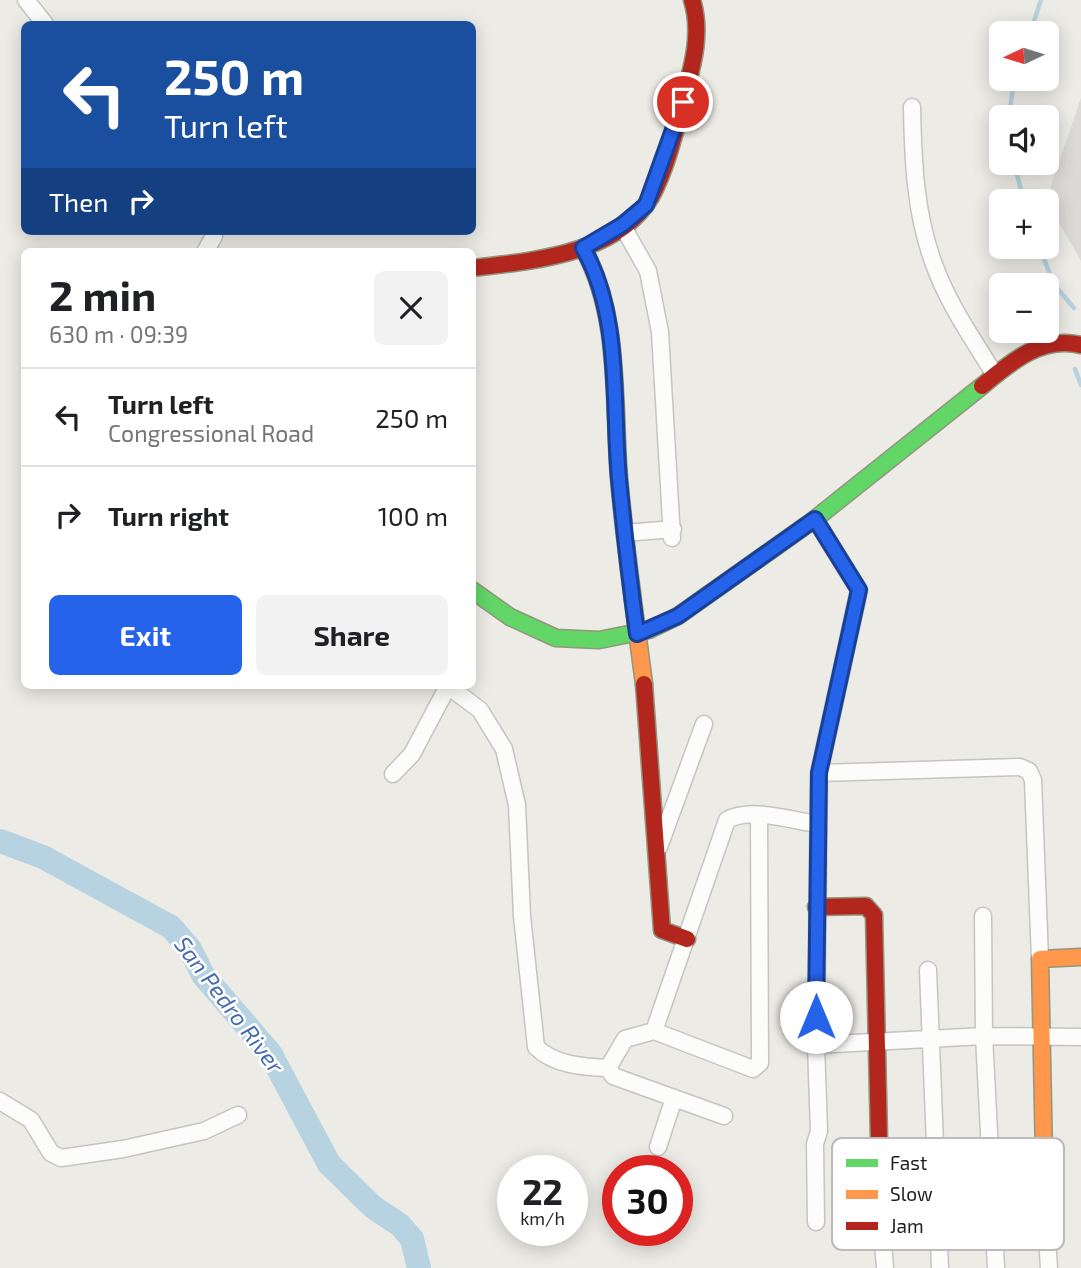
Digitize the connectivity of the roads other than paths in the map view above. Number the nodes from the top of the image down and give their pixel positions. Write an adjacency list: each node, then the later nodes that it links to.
1 (26, 0): 3 (street)
2 (692, 0): 5 (street)
3 (43, 21)
4 (912, 107): 9 (street)
5 (622, 225): 6 (street); 11 (street)
6 (583, 248): 7 (street); 11 (street)
7 (476, 268)
8 (1081, 345): 9 (street)
9 (995, 376): 10 (street)
10 (815, 519): 13 (street); 17 (street)
11 (625, 533): 13 (street)
12 (476, 593): 13 (street)
13 (637, 634): 21 (street)
14 (446, 689): 18 (street)
15 (452, 689): 35 (street)
16 (705, 724): 21 (street)
17 (819, 773): 20 (street); 26 (street)
18 (393, 774)
19 (760, 816): 20 (street); 24 (street); 28 (street)
20 (817, 824): 22 (street)
21 (657, 853): 24 (street)
22 (816, 906): 33 (street); 34 (street)
23 (983, 916): 29 (street)
24 (687, 939): 28 (street)
25 (1081, 957): 26 (street)
26 (1040, 959): 30 (street)
27 (928, 970): 32 (street)
28 (654, 1031): 35 (street)
29 (984, 1036): 30 (street); 32 (street); 42 (street)
30 (1043, 1037): 31 (street); 43 (street)
31 (1081, 1037)
32 (930, 1041): 33 (street); 41 (street)
33 (877, 1042): 34 (street); 40 (street)
34 (816, 1045): 45 (street)
35 (608, 1069): 36 (street)
36 (674, 1098): 39 (street); 44 (street)
37 (0, 1101): 38 (street)
38 (238, 1115)
39 (724, 1116)
40 (879, 1138)
41 (934, 1138)
42 (988, 1138)
43 (1044, 1138)
44 (659, 1147)
45 (816, 1222)
46 (884, 1250): 50 (street)
47 (939, 1250): 51 (street)
48 (994, 1250): 52 (street)
49 (1048, 1250): 53 (street)
50 (885, 1268)
51 (940, 1268)
52 (996, 1268)
53 (1049, 1268)

